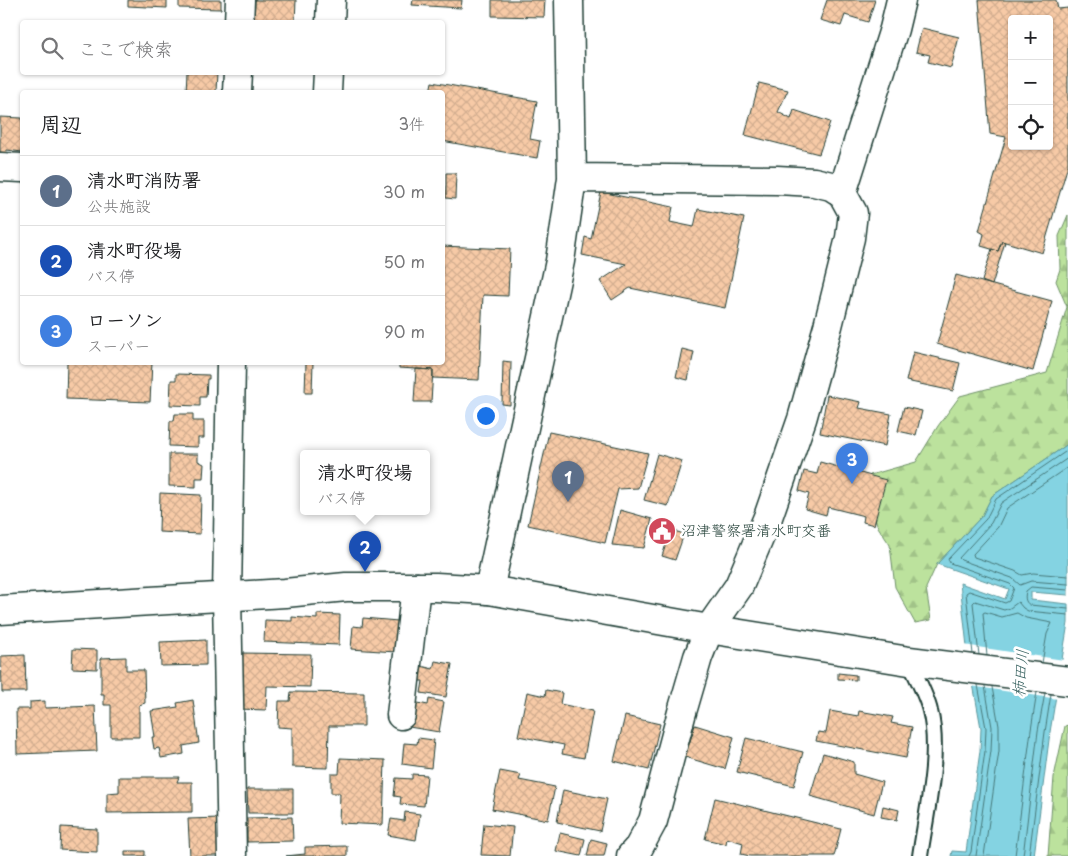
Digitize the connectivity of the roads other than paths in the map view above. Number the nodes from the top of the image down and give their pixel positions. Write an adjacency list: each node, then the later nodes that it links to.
1 (240, 0): 5 (street)
2 (331, 0): 6 (street)
3 (569, 0): 13 (street)
4 (901, 0): 14 (street)
5 (239, 20)
6 (330, 20)
7 (238, 75): 9 (street)
8 (328, 75): 10 (street)
9 (237, 90)
10 (327, 90)
11 (0, 167): 12 (street)
12 (20, 168)
13 (572, 178): 14 (street); 17 (street)
14 (842, 193): 20 (street)
15 (231, 365): 18 (street)
16 (416, 587): 17 (street); 18 (street); 23 (street)
17 (489, 590): 20 (street)
18 (227, 596): 19 (street); 24 (street)
19 (0, 610)
20 (709, 629): 21 (street); 25 (street)
21 (910, 661): 22 (street); 26 (lane)
22 (1068, 681)
23 (401, 715)
24 (232, 856)
25 (631, 856)
26 (920, 856)

